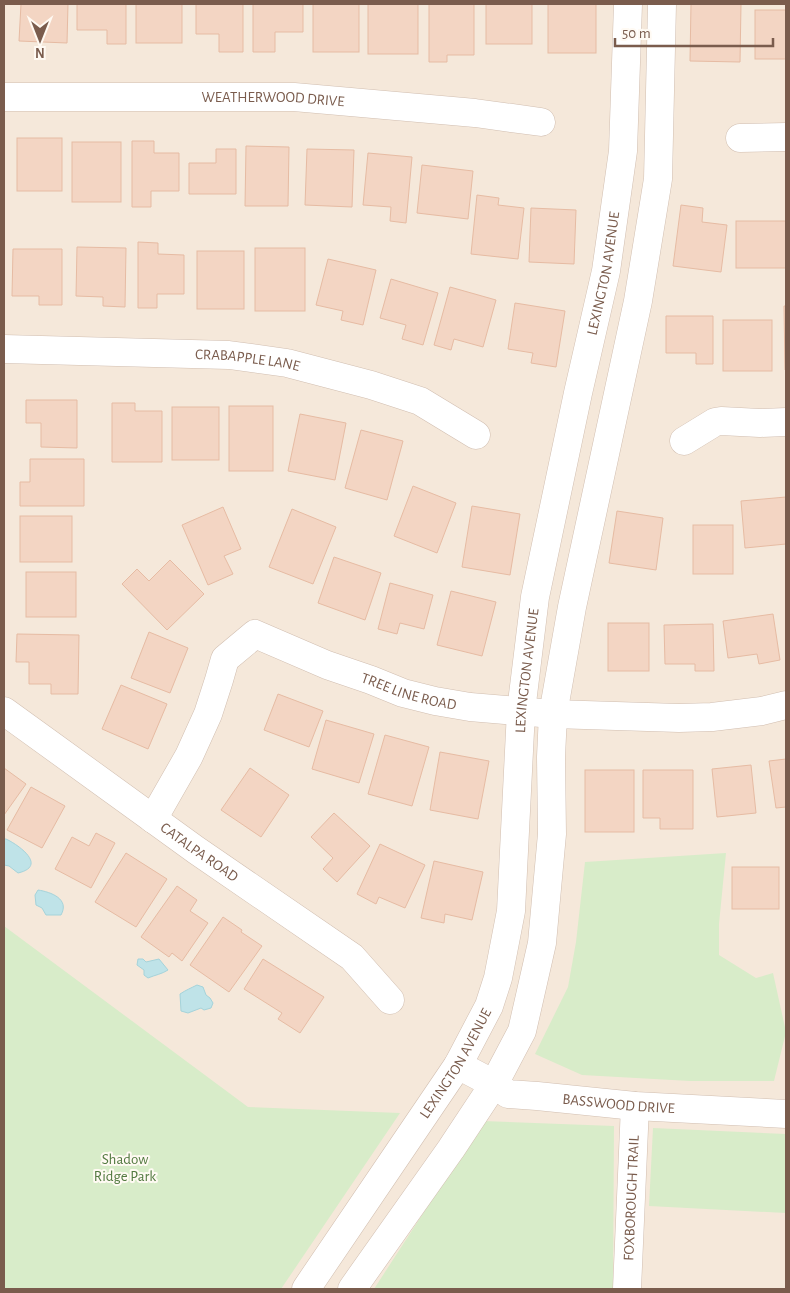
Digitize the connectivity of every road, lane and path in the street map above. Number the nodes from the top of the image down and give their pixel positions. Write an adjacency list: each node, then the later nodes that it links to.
1 (628, 4): 13 (street, LEXINGTON AVENUE)
2 (662, 4): 14 (street, LEXINGTON AVENUE)
3 (4, 97): 4 (street, WEATHERWOOD DRIVE)
4 (541, 122)
5 (786, 137): 6 (street)
6 (740, 138)
7 (4, 349): 9 (street, CRABAPPLE LANE)
8 (786, 422): 10 (street)
9 (476, 435)
10 (684, 442)
11 (786, 705): 14 (street, TREE LINE ROAD)
12 (4, 711): 15 (street, CATALPA ROAD)
13 (521, 711): 14 (street, TREE LINE ROAD); 15 (street, TREE LINE ROAD); 17 (street, LEXINGTON AVENUE)
14 (553, 714): 18 (street, LEXINGTON AVENUE)
15 (153, 819): 16 (street, CATALPA ROAD)
16 (390, 1000)
17 (458, 1065): 18 (street, BASSWOOD DRIVE); 21 (street, LEXINGTON AVENUE)
18 (494, 1084): 19 (street, BASSWOOD DRIVE); 22 (street, LEXINGTON AVENUE)
19 (635, 1106): 20 (street, BASSWOOD DRIVE); 23 (street, FOXBOROUGH TRAIL)
20 (786, 1114)
21 (306, 1289)
22 (352, 1289)
23 (628, 1289)

